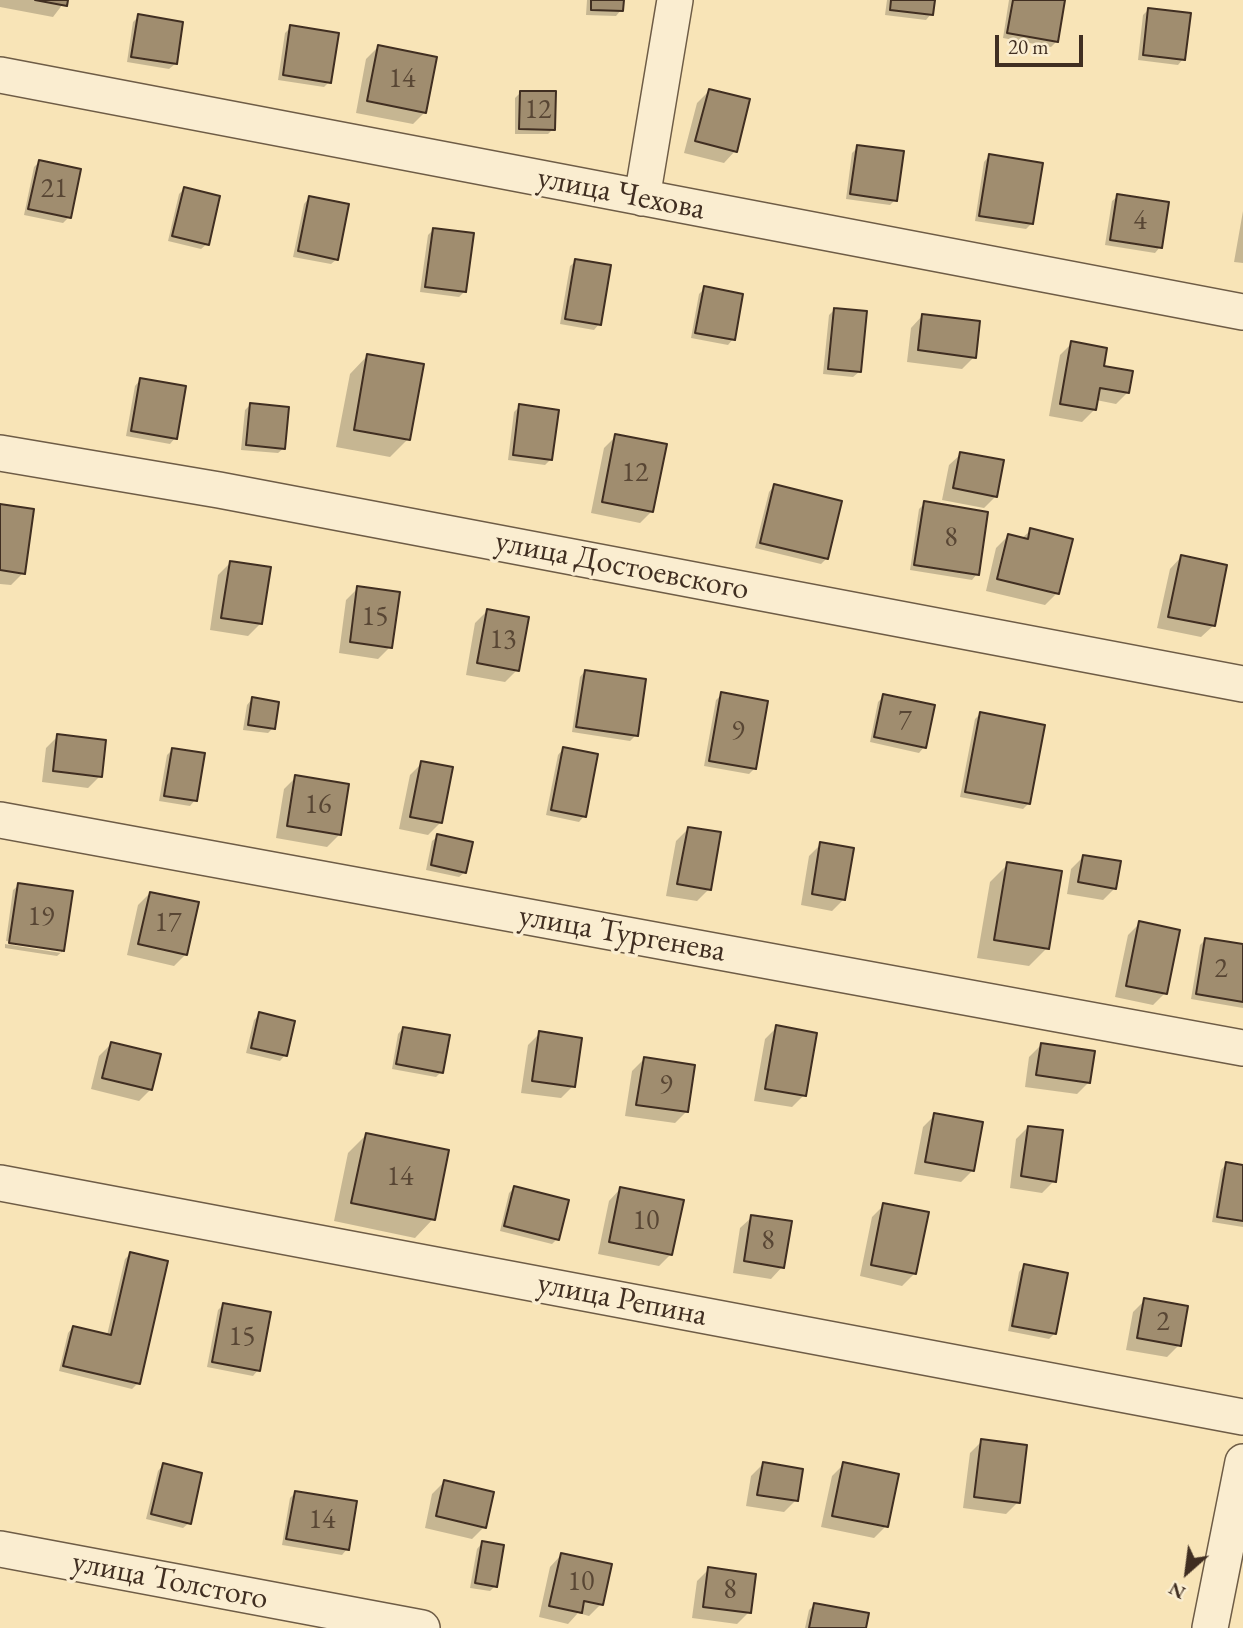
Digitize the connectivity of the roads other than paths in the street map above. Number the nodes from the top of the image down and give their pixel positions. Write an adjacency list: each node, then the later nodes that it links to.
1 (675, 0): 3 (street)
2 (0, 75): 3 (street, улица Чехова)
3 (642, 198): 4 (street, улица Чехова)
4 (1243, 312)
5 (0, 453): 6 (street, улица Достоевского)
6 (1243, 684)
7 (0, 820): 8 (street, улица Тургенева)
8 (1243, 1048)
9 (0, 1183): 10 (street, улица Репина)
10 (1243, 1417)
11 (1243, 1462): 14 (street)
12 (0, 1549): 13 (street, улица Толстого)
13 (422, 1628)
14 (1210, 1628)

